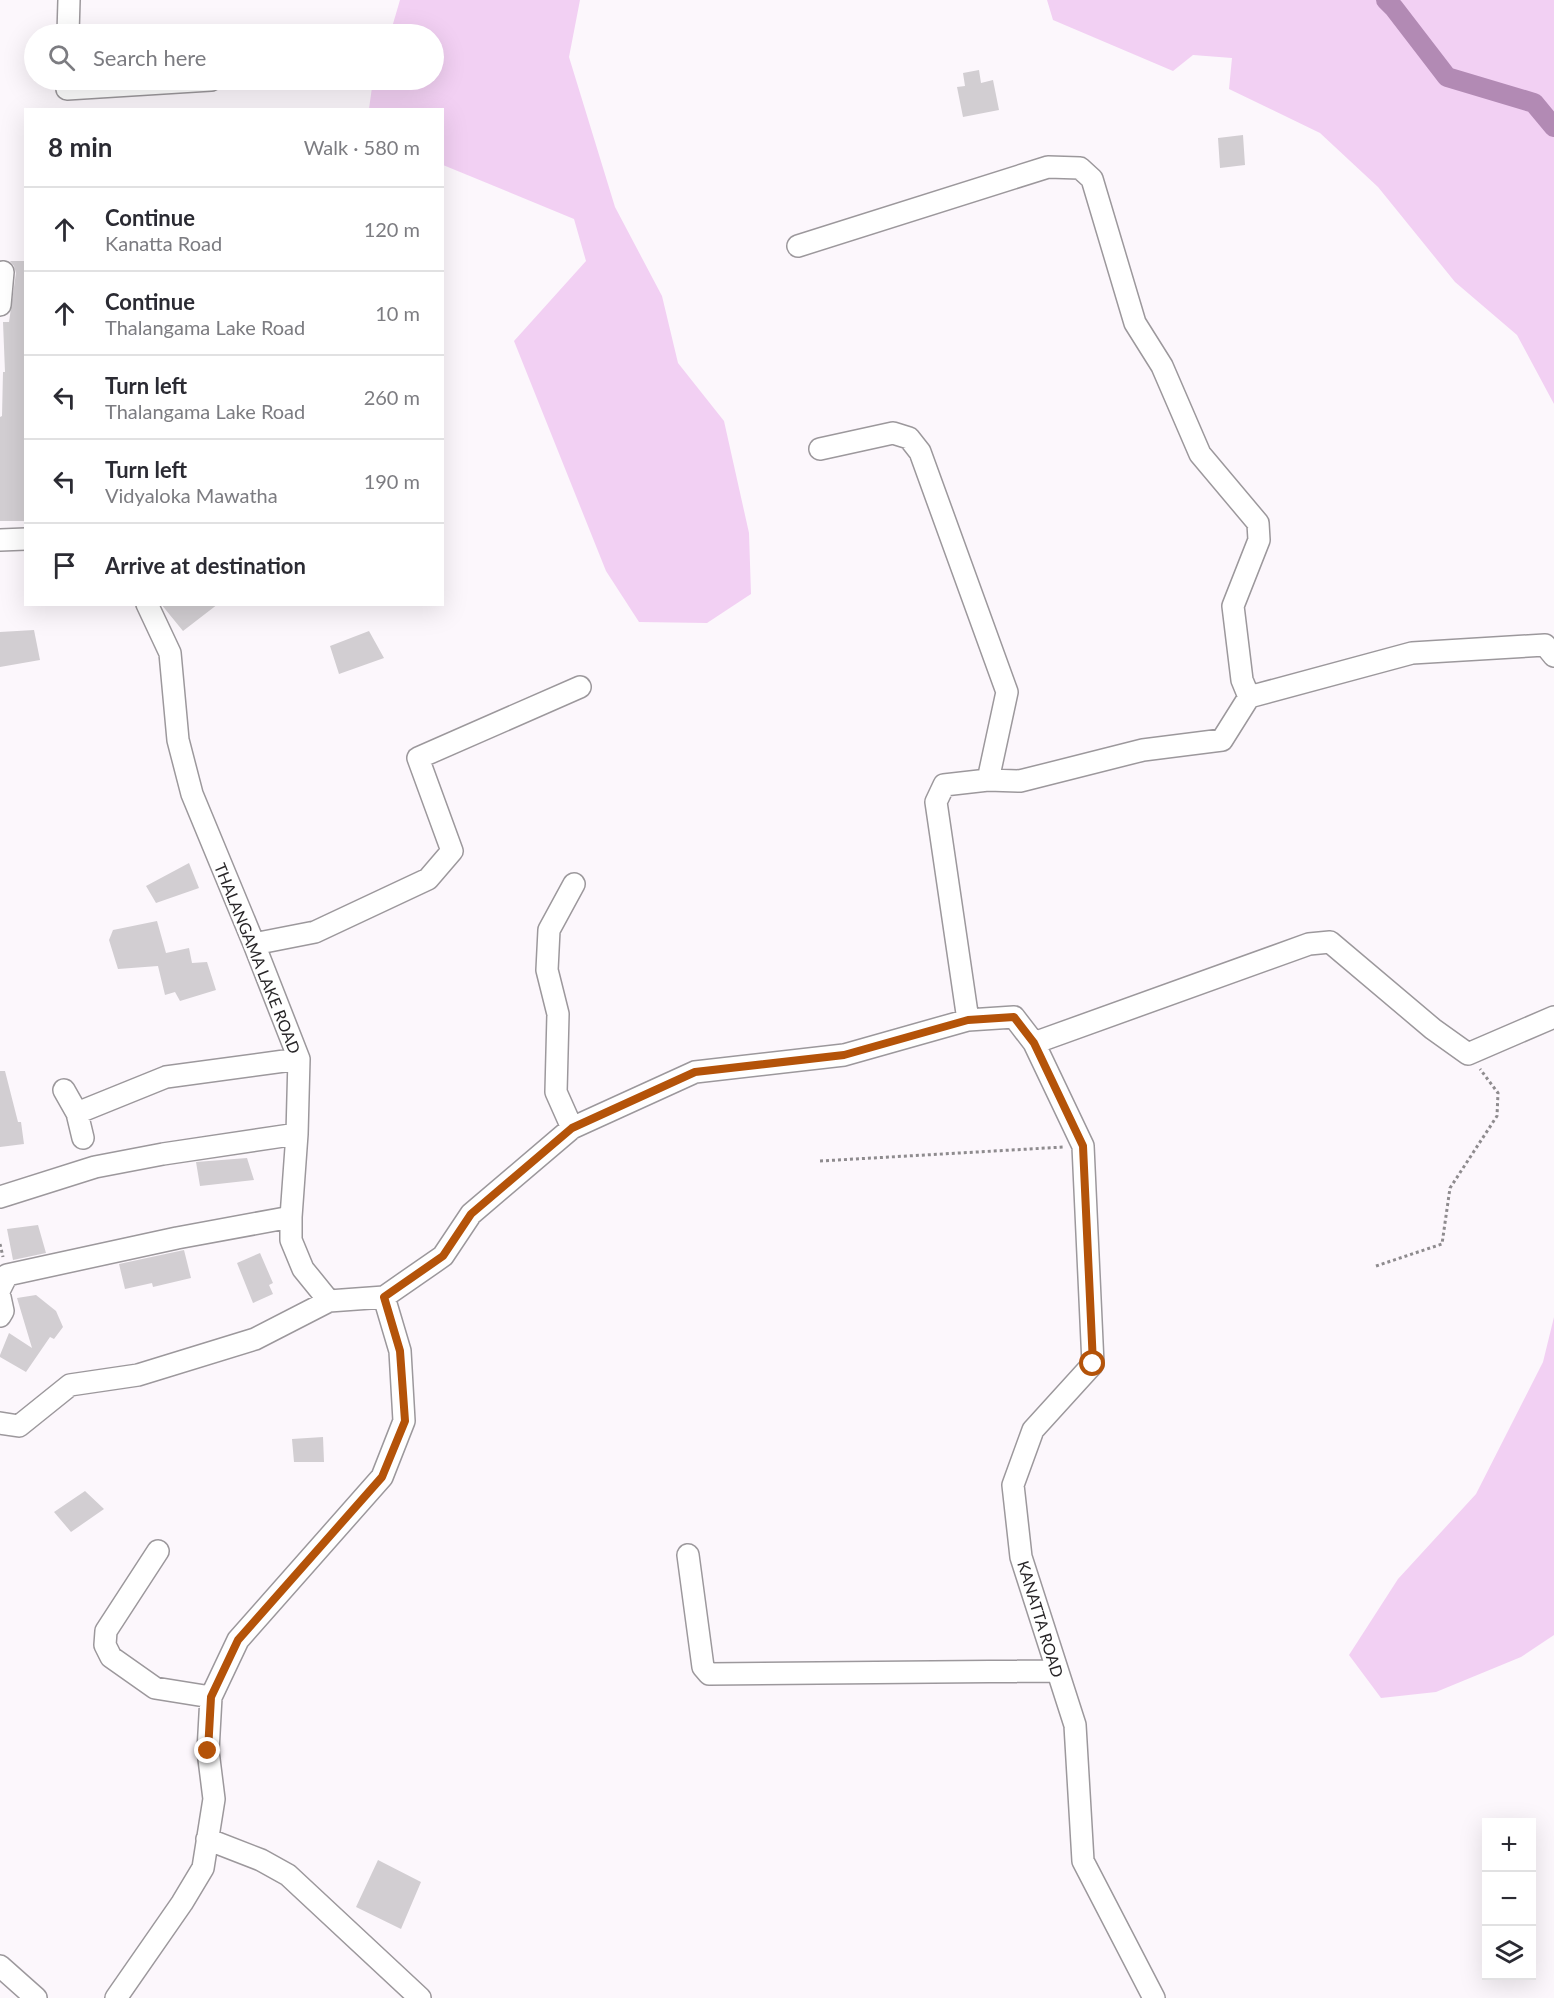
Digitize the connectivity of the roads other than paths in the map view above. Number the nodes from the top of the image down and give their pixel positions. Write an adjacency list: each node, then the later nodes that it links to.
1 (69, 0): 2 (street)
2 (68, 24)
3 (100, 90): 4 (street)
4 (67, 93)
5 (798, 246): 14 (street)
6 (3, 272): 7 (street)
7 (0, 305)
8 (819, 449): 15 (street)
9 (24, 539): 10 (street)
10 (0, 540)
11 (148, 606): 17 (street, THALANGAMA LAKE ROAD)
12 (1554, 656): 14 (street)
13 (580, 687): 17 (street)
14 (1249, 697): 15 (street)
15 (988, 780): 19 (street)
16 (574, 884): 24 (street)
17 (254, 944): 21 (street, THALANGAMA LAKE ROAD)
18 (1554, 1017): 20 (street)
19 (968, 1020): 20 (street); 24 (street)
20 (1034, 1043): 37 (street, KANATTA ROAD)
21 (299, 1059): 23 (street); 25 (street, THALANGAMA LAKE ROAD)
22 (64, 1090): 23 (street)
23 (77, 1113): 26 (street)
24 (572, 1128): 30 (street)
25 (297, 1134): 27 (street); 28 (street, THALANGAMA LAKE ROAD)
26 (83, 1138)
27 (0, 1197)
28 (291, 1217): 29 (street); 32 (street, THALANGAMA LAKE ROAD)
29 (0, 1289)
30 (384, 1297): 32 (street); 38 (street)
31 (0, 1298): 33 (street)
32 (329, 1301): 34 (street)
33 (0, 1316)
34 (0, 1423)
35 (159, 1551): 38 (street)
36 (688, 1555): 37 (street)
37 (1057, 1671): 45 (street, KANATTA ROAD)
38 (211, 1697): 39 (street)
39 (207, 1839): 43 (street); 44 (street)
40 (0, 1965): 42 (street)
41 (0, 1977): 42 (street)
42 (25, 1992)
43 (116, 1998)
44 (420, 1998)
45 (1154, 1998)

